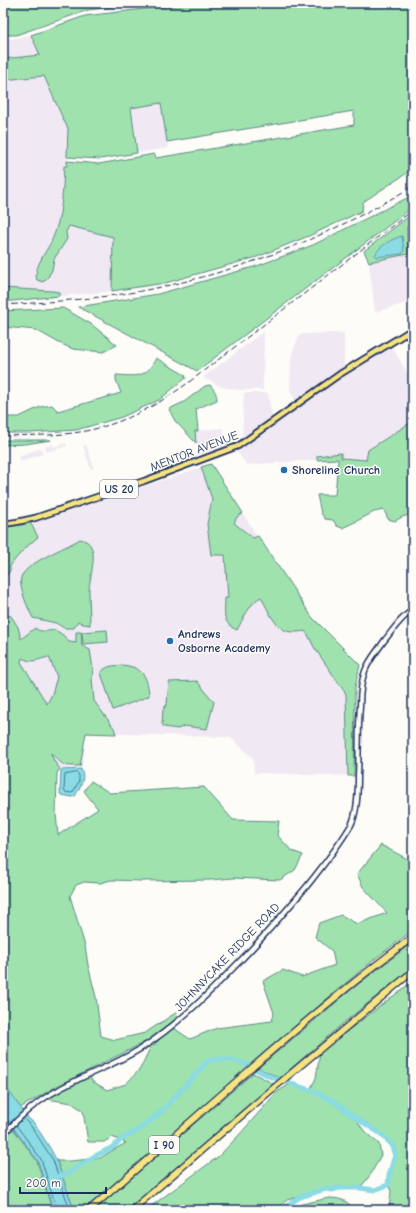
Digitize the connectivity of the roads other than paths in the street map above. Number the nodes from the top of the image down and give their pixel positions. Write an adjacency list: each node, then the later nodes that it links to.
1 (413, 329): 2 (main road, MENTOR AVENUE / US 20)
2 (3, 524)
3 (413, 610): 6 (main road, JOHNNYCAKE RIDGE ROAD)
4 (413, 937): 7 (highway, I 90)
5 (413, 971): 8 (highway, I 90)
6 (3, 1134)
7 (89, 1210)
8 (132, 1210)

